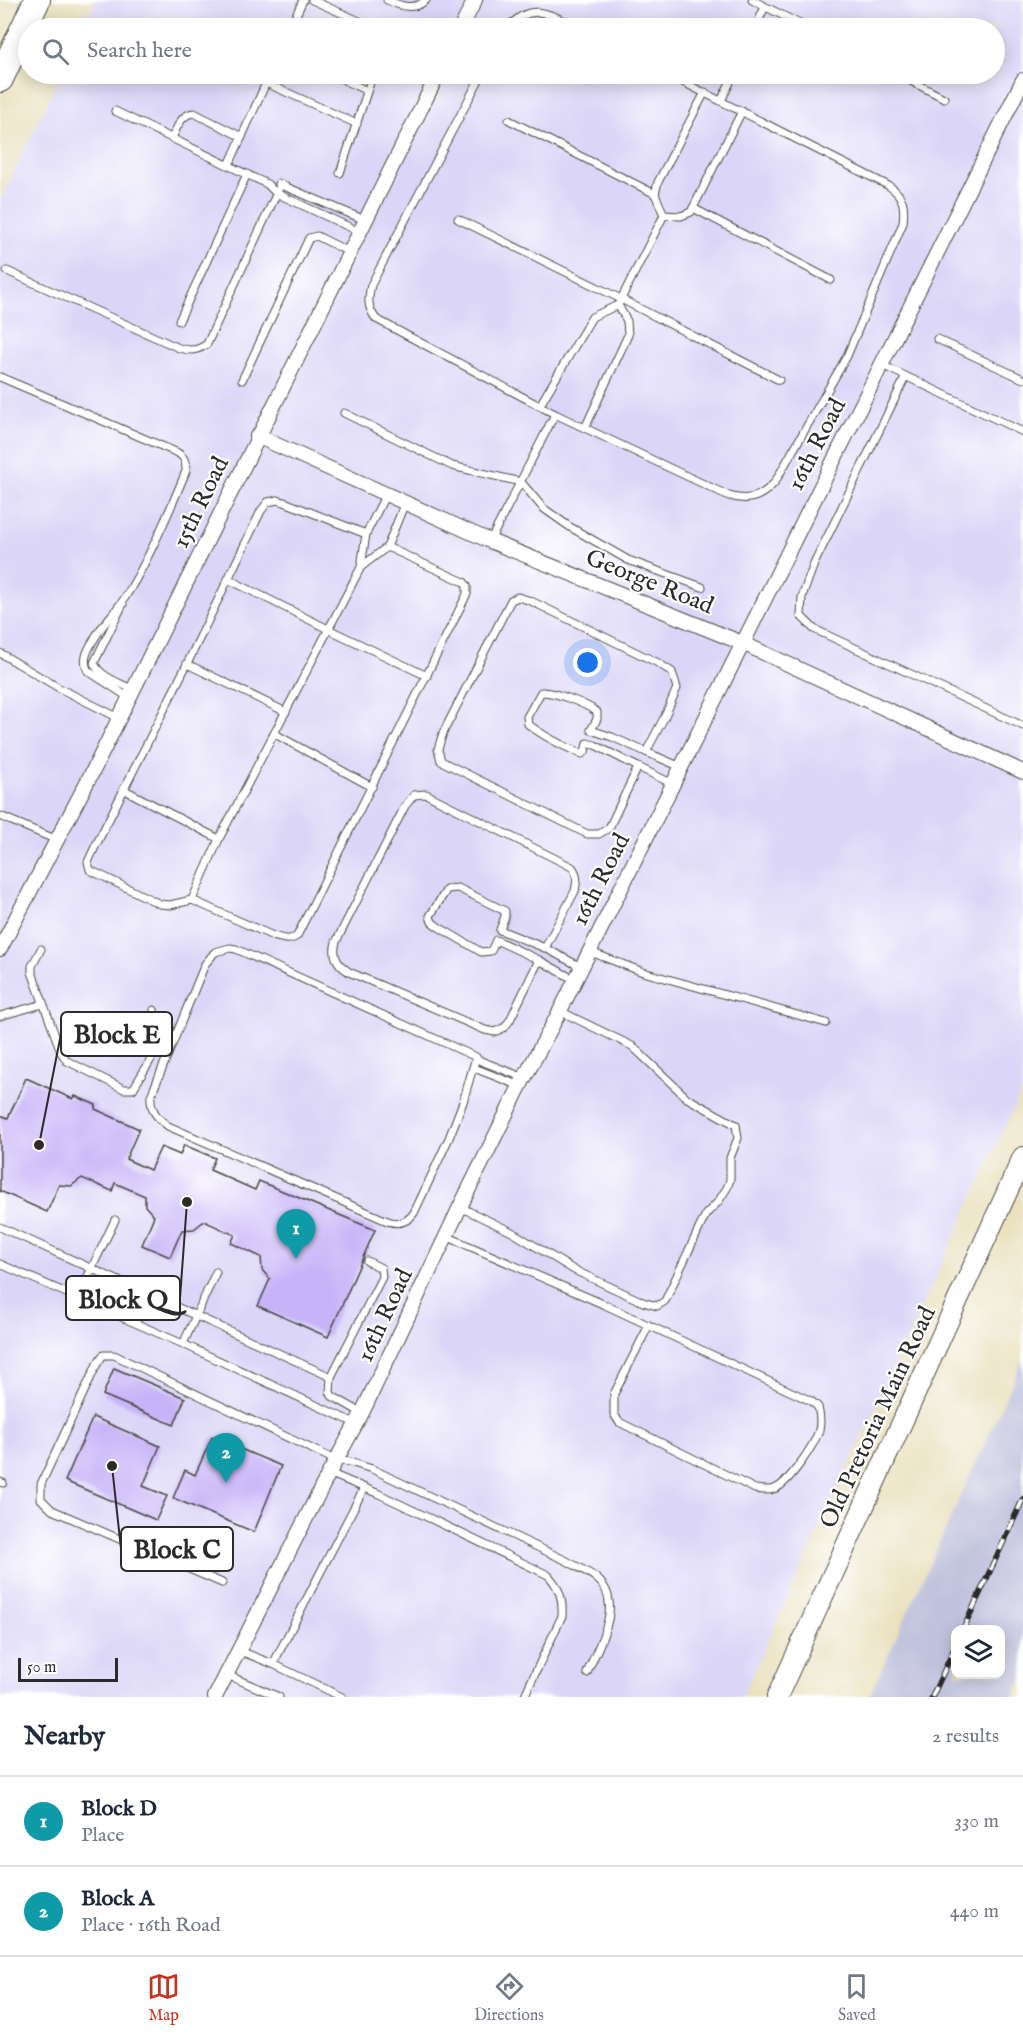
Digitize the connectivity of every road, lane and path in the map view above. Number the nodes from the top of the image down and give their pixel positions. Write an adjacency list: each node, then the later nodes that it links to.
1 (36, 0): 9 (highway)
2 (303, 0): 10 (lane)
3 (312, 0): 11 (lane)
4 (387, 0): 5 (lane)
5 (426, 0)
6 (475, 0): 12 (street)
7 (752, 0): 8 (lane)
8 (765, 7): 15 (lane); 16 (lane)
9 (28, 18)
10 (295, 18)
11 (352, 18)
12 (466, 18)
13 (518, 18): 14 (lane)
14 (557, 18)
15 (760, 18)
16 (788, 18)
17 (18, 40): 18 (highway)
18 (0, 80)
19 (1023, 80): 55 (street, 16th Road)
20 (266, 84): 35 (lane); 36 (lane)
21 (353, 84): 28 (lane)
22 (370, 84): 28 (lane)
23 (433, 84): 48 (street, 15th Road)
24 (477, 84): 61 (lane)
25 (687, 84): 29 (lane)
26 (729, 84): 31 (lane)
27 (917, 84): 30 (lane)
28 (367, 91): 35 (lane)
29 (705, 93): 31 (lane); 44 (lane)
30 (944, 98)
31 (721, 101): 33 (lane)
32 (115, 111): 37 (lane)
33 (742, 111): 45 (lane); 64 (lane)
34 (509, 120): 44 (lane)
35 (357, 124): 39 (lane)
36 (242, 137): 37 (lane); 38 (lane)
37 (172, 138): 38 (lane)
38 (229, 165): 40 (lane)
39 (340, 173)
40 (247, 174): 41 (lane); 53 (lane)
41 (267, 184): 42 (lane); 43 (lane)
42 (281, 184): 43 (lane); 48 (lane)
43 (276, 193): 48 (lane); 50 (lane)
44 (655, 194): 46 (lane)
45 (693, 208): 46 (lane); 51 (lane)
46 (664, 215): 52 (lane)
47 (458, 219): 52 (lane)
48 (362, 226): 49 (street, 15th Road)
49 (349, 252): 59 (lane); 66 (street, 15th Road)
50 (7, 271)
51 (831, 280)
52 (620, 302): 60 (lane); 61 (lane); 64 (lane)
53 (179, 321)
54 (937, 339): 58 (lane)
55 (881, 365): 57 (lane); 77 (street, 16th Road)
56 (0, 377): 81 (lane)
57 (905, 378): 65 (lane); 84 (lane)
58 (1023, 379)
59 (242, 380)
60 (779, 380)
61 (540, 405): 63 (lane)
62 (344, 413): 67 (lane)
63 (555, 414): 64 (lane); 67 (lane)
64 (585, 428)
65 (1023, 432)
66 (257, 436): 68 (street, George Road); 81 (street, 15th Road)
67 (521, 482): 71 (lane); 75 (lane)
68 (386, 494): 69 (street, George Road); 70 (lane)
69 (405, 503): 71 (street, George Road); 72 (lane)
70 (366, 534): 73 (lane); 74 (lane)
71 (490, 541): 77 (street, George Road)
72 (387, 547): 73 (lane); 80 (lane)
73 (361, 567): 76 (lane)
74 (228, 579): 76 (lane); 79 (lane)
75 (702, 587)
76 (328, 629): 80 (lane); 82 (lane)
77 (742, 643): 90 (street, 16th Road); 91 (street, George Road)
78 (0, 653): 83 (lane)
79 (187, 664): 82 (lane); 94 (lane)
80 (427, 676): 93 (lane)
81 (130, 693): 83 (street, 15th Road)
82 (286, 712): 86 (lane)
83 (119, 718): 97 (street, 15th Road)
84 (1023, 726)
85 (591, 730): 87 (lane); 87 (lane); 88 (lane)
86 (275, 734): 93 (lane); 96 (lane)
87 (587, 743): 89 (lane)
88 (646, 752): 89 (lane); 90 (lane)
89 (638, 767): 92 (lane)
90 (681, 767): 92 (street, 16th Road)
91 (1023, 772)
92 (673, 784): 104 (street, 16th Road)
93 (372, 787): 98 (lane)
94 (123, 789): 96 (lane); 98 (lane)
95 (0, 816): 97 (lane)
96 (219, 838): 98 (lane)
97 (57, 840): 103 (street, 15th Road)
98 (192, 900)
99 (500, 930): 100 (lane); 100 (lane); 101 (lane)
100 (496, 940): 105 (lane)
101 (545, 948): 105 (lane); 106 (lane)
102 (41, 949): 107 (lane)
103 (0, 950)
104 (588, 951): 106 (street, 16th Road); 111 (lane)
105 (539, 960): 106 (lane)
106 (578, 974): 109 (street, 16th Road)
107 (43, 1004): 108 (lane); 110 (lane)
108 (154, 1010)
109 (560, 1011): 114 (street, 16th Road); 116 (lane)
110 (0, 1016)
111 (826, 1023)
112 (476, 1059): 113 (lane); 113 (lane); 114 (lane)
113 (474, 1068): 114 (lane)
114 (522, 1082): 116 (street, 16th Road)
115 (1023, 1157): 142 (main road, Old Pretoria Main Road)
116 (460, 1207): 119 (street, 16th Road)
117 (115, 1220): 122 (lane)
118 (0, 1227): 122 (lane)
119 (446, 1236): 127 (lane); 130 (street, 16th Road)
120 (367, 1261): 129 (lane)
121 (0, 1264): 124 (lane)
122 (92, 1268): 124 (lane); 126 (lane)
123 (216, 1272): 126 (lane)
124 (77, 1297): 125 (lane); 128 (lane)
125 (73, 1307)
126 (196, 1315): 128 (lane); 129 (lane)
127 (649, 1325): 127 (lane)
128 (183, 1344): 130 (lane)
129 (331, 1377): 130 (lane)
130 (359, 1418): 131 (street, 16th Road)
131 (332, 1466): 132 (lane); 133 (lane); 134 (street, 16th Road); 136 (lane)
132 (364, 1488): 135 (lane); 141 (lane)
133 (222, 1583)
134 (240, 1651): 135 (lane); 137 (street, 16th Road)
135 (273, 1664): 140 (lane)
136 (587, 1673)
137 (227, 1675): 138 (street, 16th Road); 139 (lane)
138 (215, 1697)
139 (279, 1697)
140 (342, 1697)
141 (524, 1697)
142 (777, 1697)

